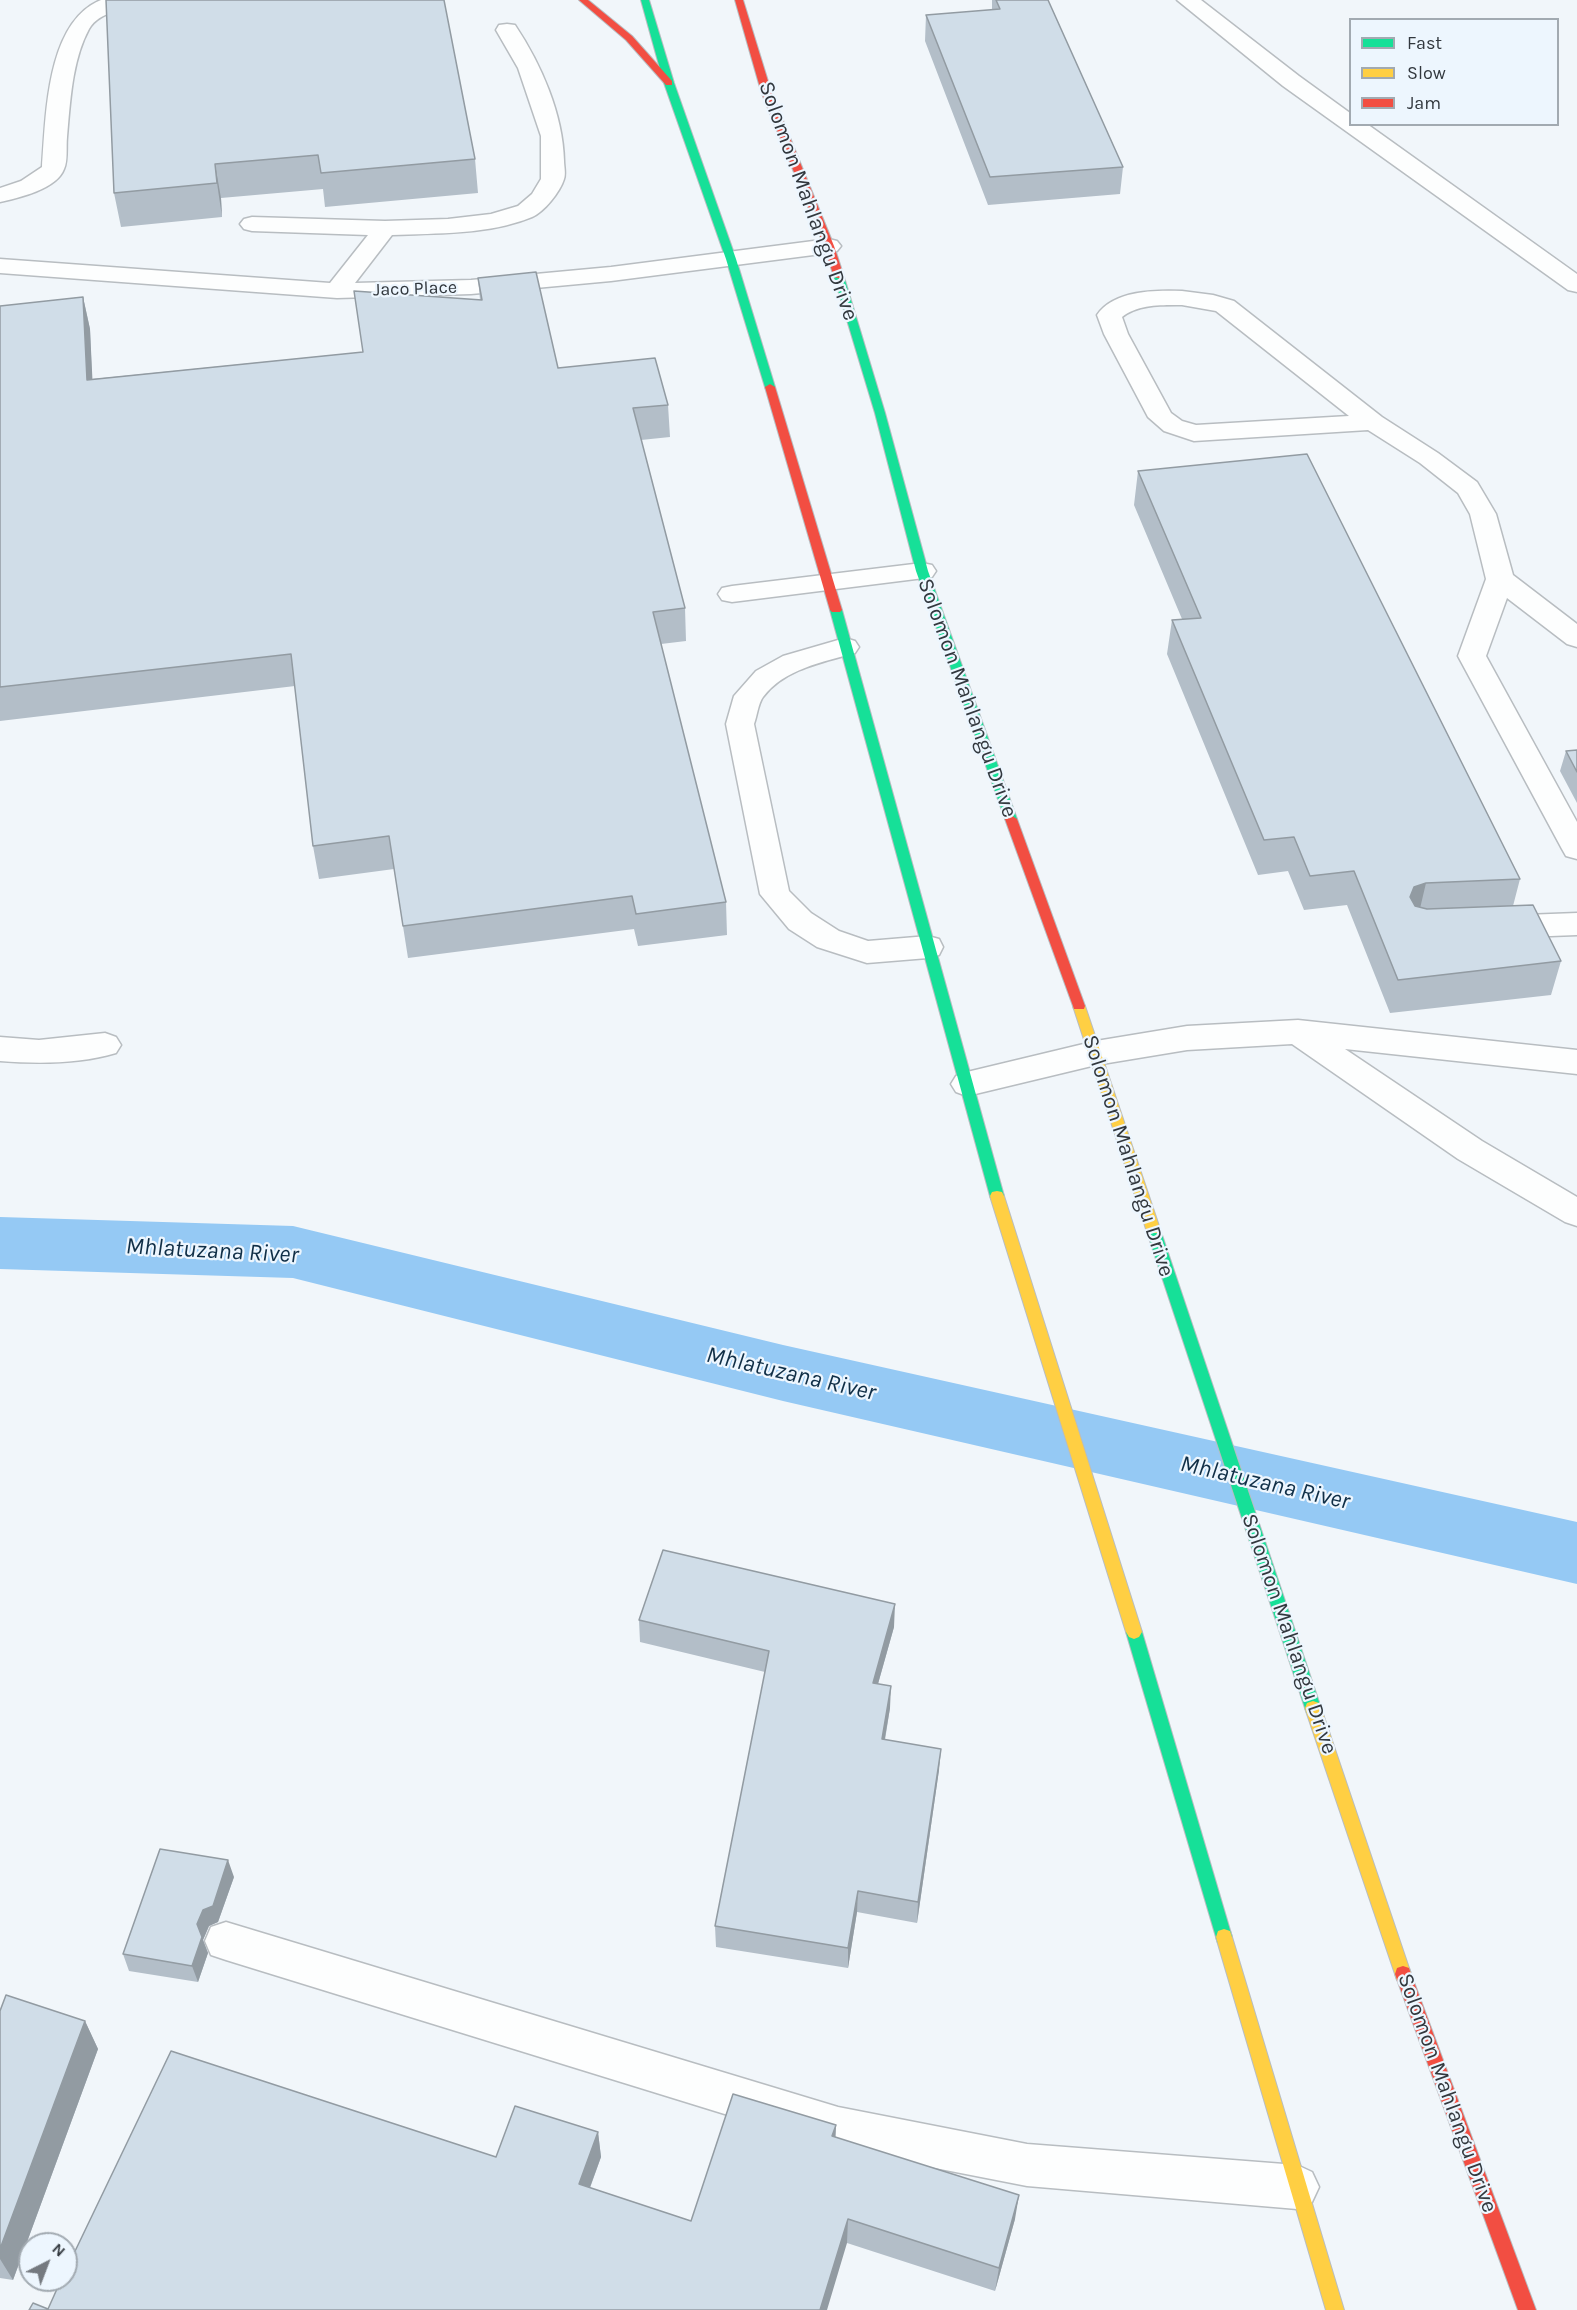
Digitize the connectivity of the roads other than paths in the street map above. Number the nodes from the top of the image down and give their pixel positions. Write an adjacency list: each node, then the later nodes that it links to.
1 (123, 0): 10 (lane)
2 (583, 0): 7 (main road)
3 (645, 0): 7 (main road)
4 (739, 0): 13 (main road, Solomon Mahlangu Drive)
5 (1188, 0): 8 (lane)
6 (507, 30): 12 (lane)
7 (669, 83): 14 (main road)
8 (1349, 123)
9 (1354, 126): 16 (lane)
10 (0, 195)
11 (252, 224): 12 (lane)
12 (385, 228): 17 (lane)
13 (829, 246): 14 (lane, Jaco Place); 19 (main road, Solomon Mahlangu Drive)
14 (731, 259): 17 (lane, Jaco Place); 21 (main road)
15 (0, 267): 17 (lane, Jaco Place)
16 (1577, 285)
17 (337, 291)
18 (1373, 422): 18 (lane); 20 (lane)
19 (922, 571): 21 (lane); 32 (main road, Solomon Mahlangu Drive)
20 (1500, 579): 23 (lane); 25 (lane)
21 (828, 582): 22 (lane); 24 (main road)
22 (732, 594)
23 (1577, 638)
24 (845, 646): 28 (main road); 28 (lane)
25 (1577, 849)
26 (1577, 924): 27 (lane)
27 (1476, 928)
28 (928, 947): 34 (main road)
29 (1298, 1032): 32 (lane); 33 (lane); 35 (lane)
30 (105, 1044): 31 (lane)
31 (0, 1049)
32 (1096, 1053): 34 (lane); 39 (main road, Solomon Mahlangu Drive)
33 (1577, 1062)
34 (967, 1084): 37 (main road)
35 (1577, 1213)
36 (226, 1941): 37 (lane)
37 (1297, 2187): 38 (main road)
38 (1335, 2310)
39 (1527, 2310)

